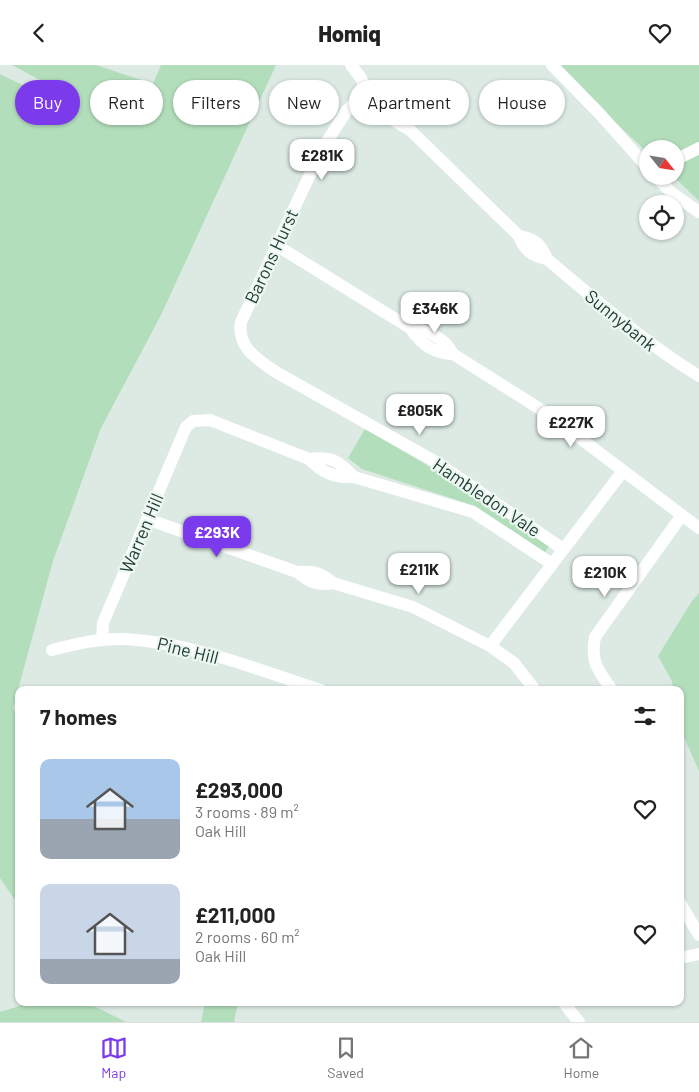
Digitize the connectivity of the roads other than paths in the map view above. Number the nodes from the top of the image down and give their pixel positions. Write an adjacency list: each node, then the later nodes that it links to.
1 (352, 65): 3 (street)
2 (552, 65): 10 (street)
3 (362, 80)
4 (349, 108): 13 (street, Barons Hurst)
5 (402, 125): 7 (street, Sunnybank)
6 (407, 125): 7 (street, Sunnybank)
7 (410, 130): 15 (street, Sunnybank)
8 (699, 148): 9 (street)
9 (684, 156)
10 (639, 158)
11 (664, 185): 12 (street)
12 (699, 212)
13 (276, 245): 14 (street, Barons Hurst); 16 (street)
14 (254, 356): 20 (street, Hambledon Vale)
15 (699, 376)
16 (623, 471): 17 (street); 20 (street)
17 (682, 515): 19 (street); 27 (street)
18 (147, 519): 21 (street, Warren Hill); 22 (street, Warren Hill); 23 (street)
19 (699, 528)
20 (563, 549): 21 (street)
21 (552, 564): 23 (street)
22 (102, 639): 24 (street, Pine Hill); 25 (street, Pine Hill)
23 (490, 646): 26 (street)
24 (52, 650)
25 (309, 686)
26 (532, 686)
27 (609, 686)
28 (684, 910): 29 (street)
29 (699, 935)
30 (699, 955): 31 (street)
31 (684, 957)
32 (566, 1006): 33 (street)
33 (579, 1022)

